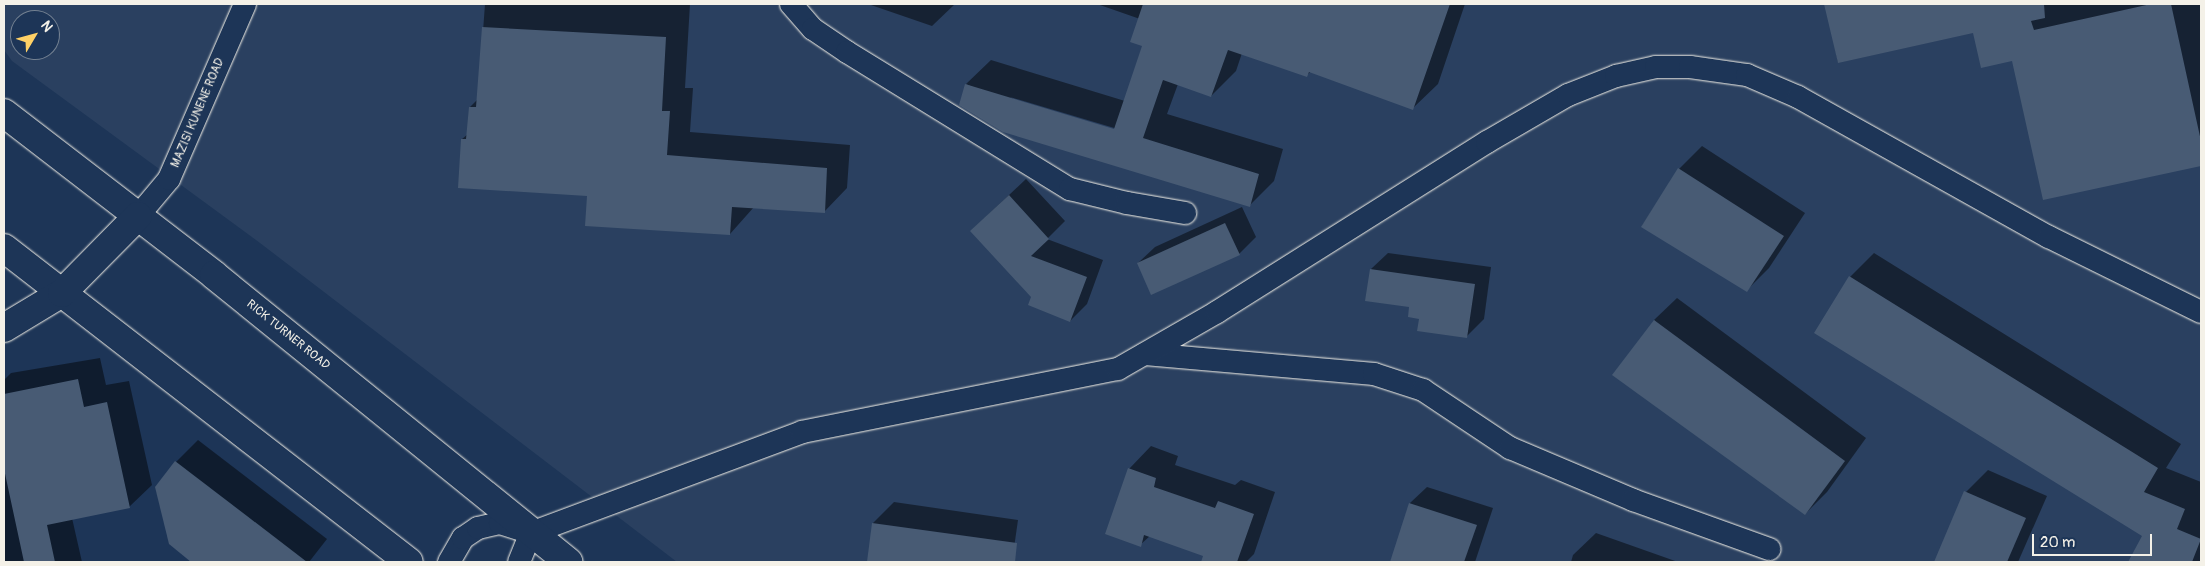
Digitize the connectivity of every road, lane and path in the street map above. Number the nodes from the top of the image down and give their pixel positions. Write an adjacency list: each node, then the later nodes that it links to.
1 (245, 4): 5 (lane, MAZISI KUNENE ROAD)
2 (791, 4): 4 (lane)
3 (4, 113): 5 (main road, RICK TURNER ROAD)
4 (1186, 213)
5 (138, 216): 7 (main road); 11 (main road, RICK TURNER ROAD)
6 (4, 248): 7 (main road)
7 (62, 293): 9 (main road); 13 (main road)
8 (2201, 312): 10 (lane)
9 (4, 328)
10 (1145, 354): 11 (lane); 12 (lane)
11 (531, 533): 14 (lane); 15 (lane); 16 (main road, RICK TURNER ROAD)
12 (1769, 549)
13 (409, 562)
14 (449, 562)
15 (519, 562)
16 (568, 562)

